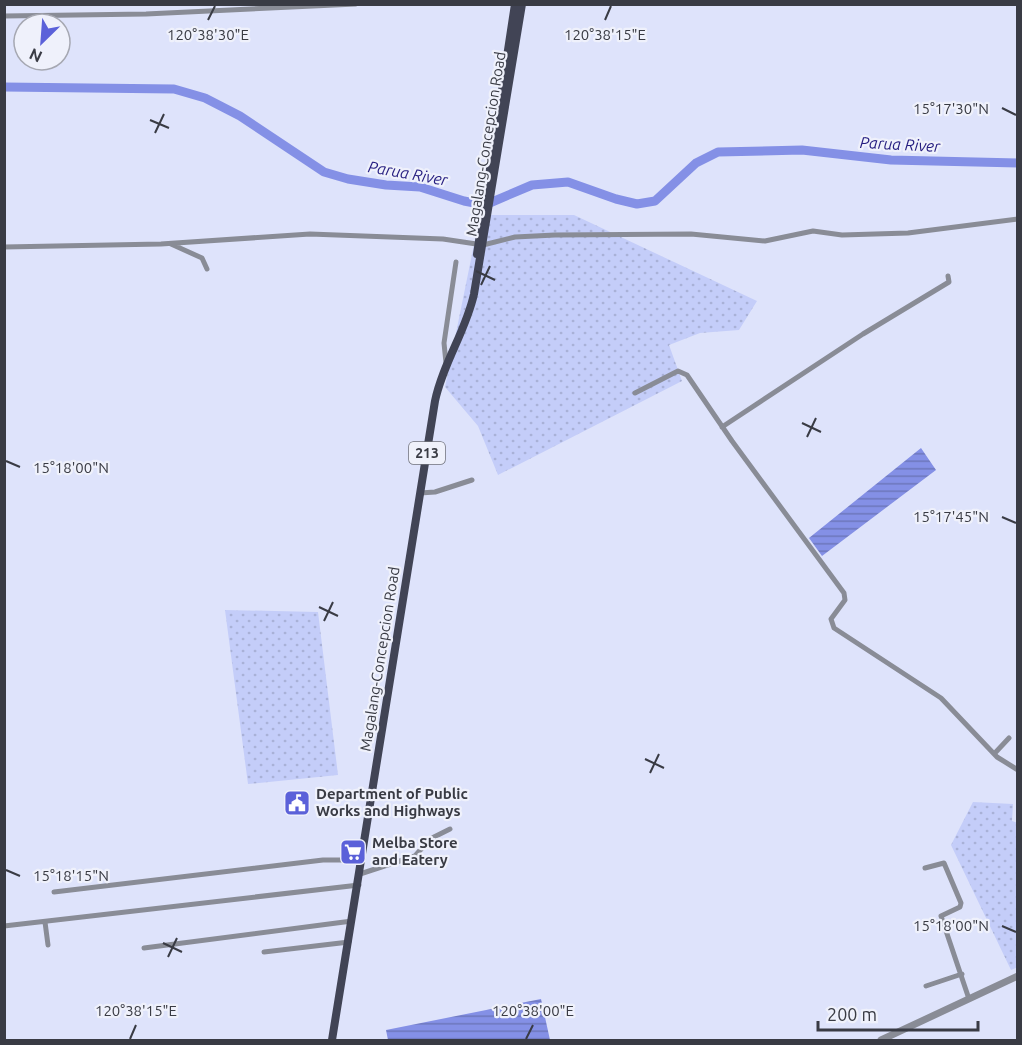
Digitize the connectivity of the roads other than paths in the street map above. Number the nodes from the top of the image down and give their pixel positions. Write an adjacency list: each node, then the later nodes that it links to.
1 (356, 4): 4 (street)
2 (515, 4): 7 (main road, Magalang-Concepcion Road / 213)
3 (522, 4): 7 (main road, Magalang-Concepcion Road / 213)
4 (4, 16)
5 (1017, 219): 7 (street)
6 (169, 243): 7 (street); 8 (street); 10 (street)
7 (481, 243): 12 (main road, Magalang-Concepcion Road / 213)
8 (4, 247)
9 (456, 262): 12 (street)
10 (207, 269)
11 (948, 276): 14 (street)
12 (446, 363): 16 (main road, Magalang-Concepcion Road / 213)
13 (635, 393): 14 (street)
14 (722, 427): 18 (street)
15 (472, 480): 16 (street)
16 (420, 493): 21 (main road, Magalang-Concepcion Road / 213)
17 (1009, 738): 18 (street)
18 (994, 754): 19 (street)
19 (1017, 770)
20 (450, 829): 23 (street)
21 (362, 860): 23 (main road, Magalang-Concepcion Road / 213); 25 (street)
22 (925, 868): 33 (street)
23 (360, 874): 24 (main road, Magalang-Concepcion Road / 213)
24 (358, 885): 26 (street); 27 (main road, Magalang-Concepcion Road / 213)
25 (54, 892)
26 (45, 921): 28 (street); 30 (street)
27 (352, 921): 29 (main road, Magalang-Concepcion Road / 213); 31 (street)
28 (4, 926)
29 (349, 942): 32 (street); 37 (main road, Magalang-Concepcion Road / 213)
30 (48, 945)
31 (144, 948)
32 (264, 951)
33 (962, 974): 35 (street); 36 (street)
34 (1017, 976): 36 (street)
35 (926, 986)
36 (969, 999): 38 (street)
37 (332, 1041)
38 (881, 1041)

